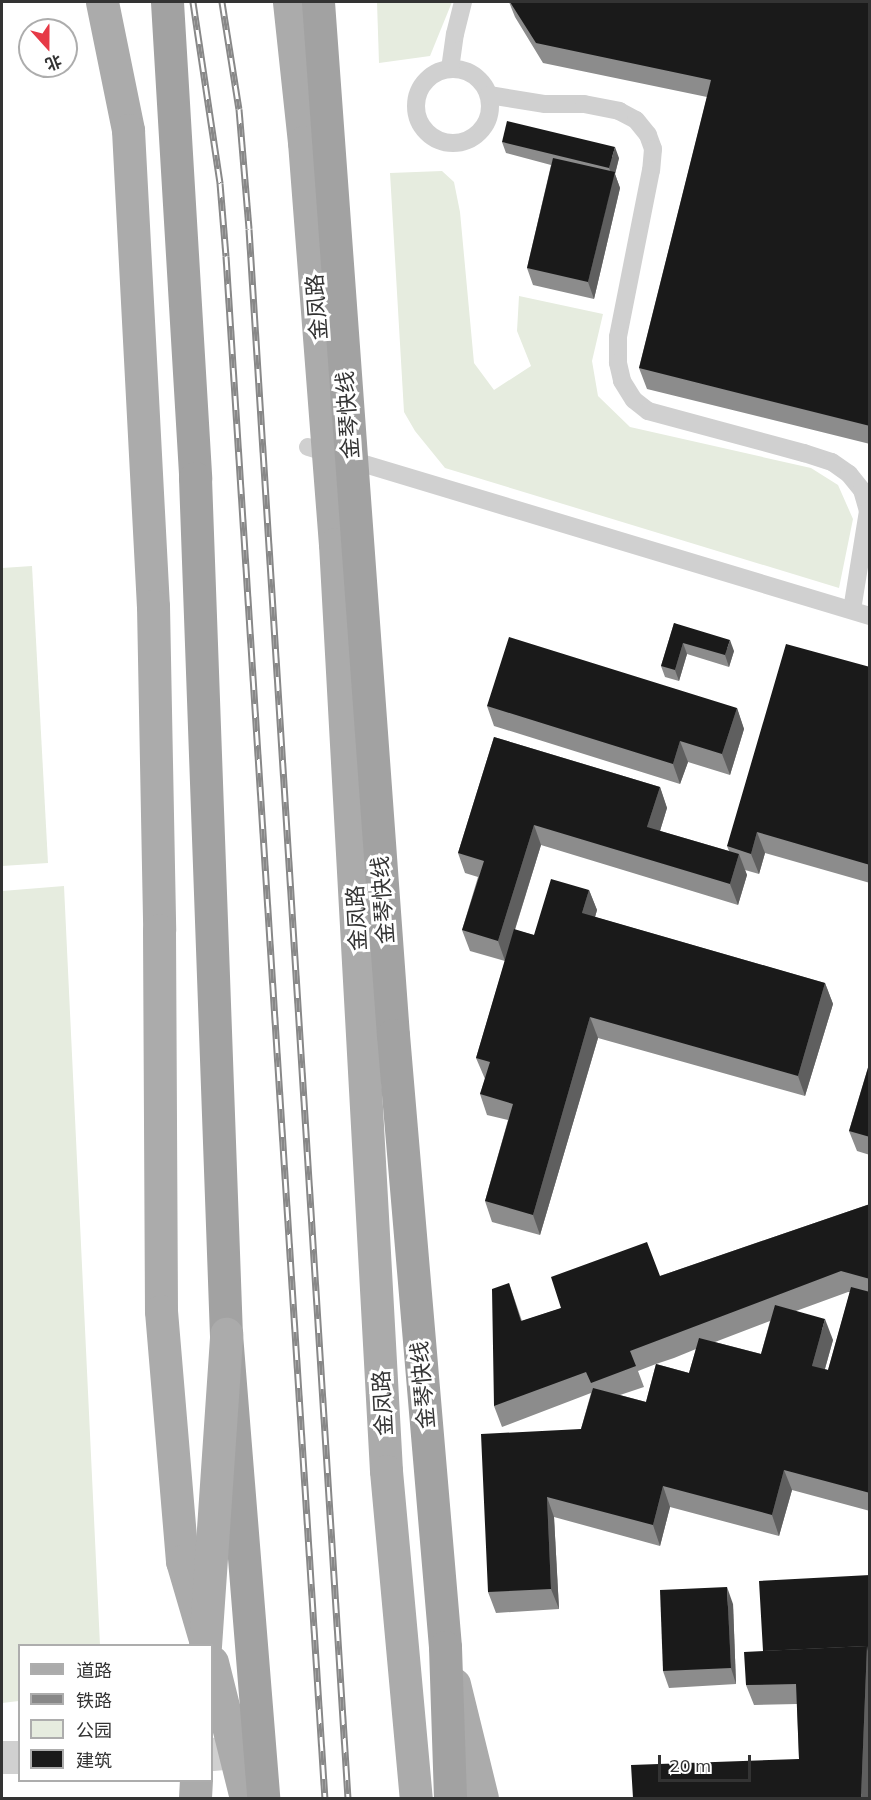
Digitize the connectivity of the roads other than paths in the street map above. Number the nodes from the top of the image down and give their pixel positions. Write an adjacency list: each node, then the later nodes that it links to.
1 (102, 2): 12 (main road)
2 (167, 2): 11 (highway)
3 (288, 2): 8 (main road, 金凤路)
4 (318, 2): 14 (highway, 金琴快线, bridge)
5 (463, 2): 6 (lane)
6 (450, 69): 7 (lane); 7 (lane)
7 (489, 95): 9 (lane)
8 (318, 450): 9 (lane); 23 (main road, 金凤路)
9 (852, 610): 10 (lane)
10 (870, 615)
11 (226, 1334): 13 (main road, bridge); 22 (highway, bridge)
12 (205, 1644)
13 (206, 1644)
14 (445, 1647): 24 (highway, 金琴快线, bridge); 25 (main road, bridge)
15 (213, 1670): 16 (main road)
16 (223, 1753): 21 (main road)
17 (2, 1757): 18 (street)
18 (18, 1757)
19 (196, 1782): 20 (main road)
20 (195, 1798)
21 (246, 1798)
22 (263, 1798)
23 (416, 1798)
24 (450, 1798)
25 (482, 1798)

